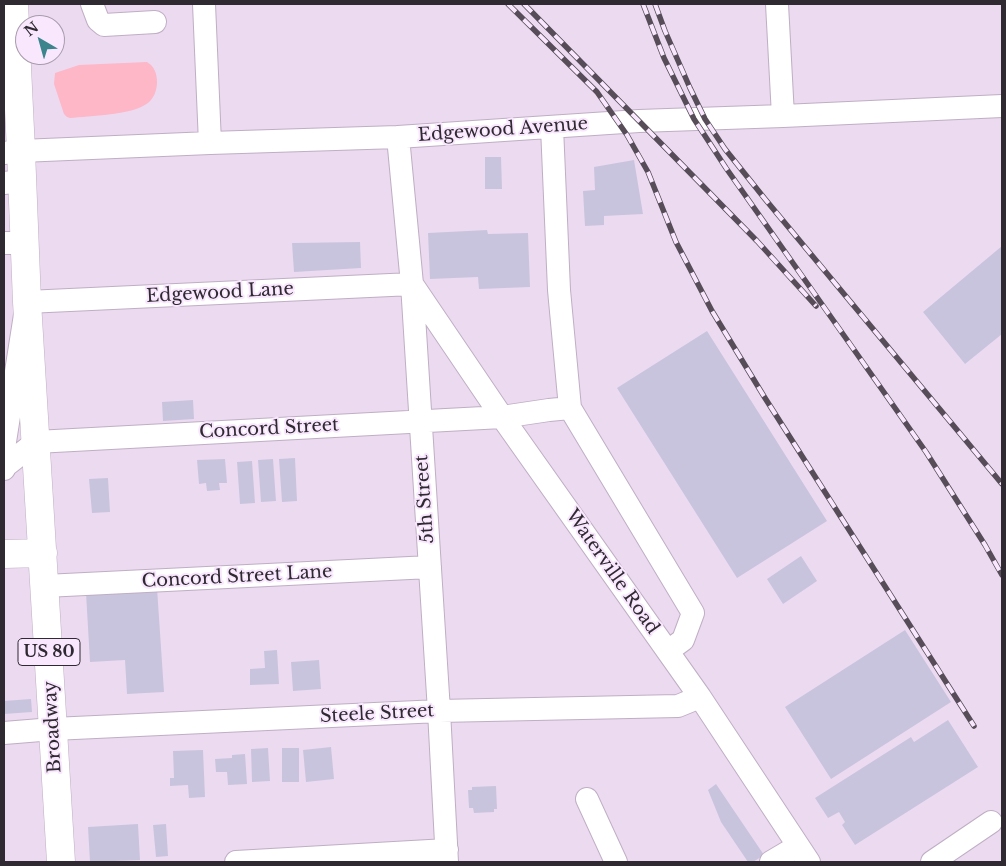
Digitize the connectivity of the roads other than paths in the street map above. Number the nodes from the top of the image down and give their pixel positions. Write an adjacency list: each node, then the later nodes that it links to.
1 (14, 4): 11 (main road, US 80)
2 (92, 4): 5 (street)
3 (204, 4): 10 (street)
4 (777, 4): 7 (street)
5 (154, 22)
6 (1002, 106): 7 (street, Edgewood Avenue)
7 (783, 116): 8 (street, Edgewood Avenue)
8 (552, 127): 9 (street, Edgewood Avenue); 16 (street)
9 (398, 137): 10 (street, Edgewood Avenue); 14 (street, 5th Street)
10 (210, 143): 11 (street, Edgewood Avenue)
11 (13, 152): 12 (main road, US 80)
12 (13, 182): 13 (main road, US 80)
13 (14, 243): 15 (main road, US 80)
14 (412, 284): 15 (street, Edgewood Lane); 17 (street, Waterville Road); 18 (street, 5th Street)
15 (27, 302): 19 (main road, US 80); 20 (street)
16 (570, 408): 17 (street, Concord Street); 26 (street)
17 (502, 417): 18 (street, Concord Street); 26 (street, Waterville Road)
18 (420, 421): 19 (street, Concord Street); 24 (street, 5th Street)
19 (36, 442): 21 (street); 22 (main road, Broadway / US 80)
20 (4, 448)
21 (4, 469)
22 (43, 553): 23 (main road); 25 (main road, Broadway / US 80)
23 (4, 554)
24 (430, 567): 25 (street, Concord Street Lane); 28 (street, 5th Street)
25 (45, 586): 29 (main road, Broadway / US 80)
26 (668, 651): 27 (street, Waterville Road)
27 (700, 697): 28 (street, Steele Street); 33 (street, Waterville Road)
28 (440, 711): 29 (street, Steele Street); 34 (street, 5th Street)
29 (53, 729): 30 (street, Steele Street); 35 (main road, Broadway / US 80)
30 (4, 733)
31 (586, 799): 37 (street)
32 (991, 822): 39 (street)
33 (803, 854): 38 (street)
34 (447, 856): 36 (street)
35 (61, 862)
36 (236, 862)
37 (616, 862)
38 (771, 862)
39 (932, 862)

